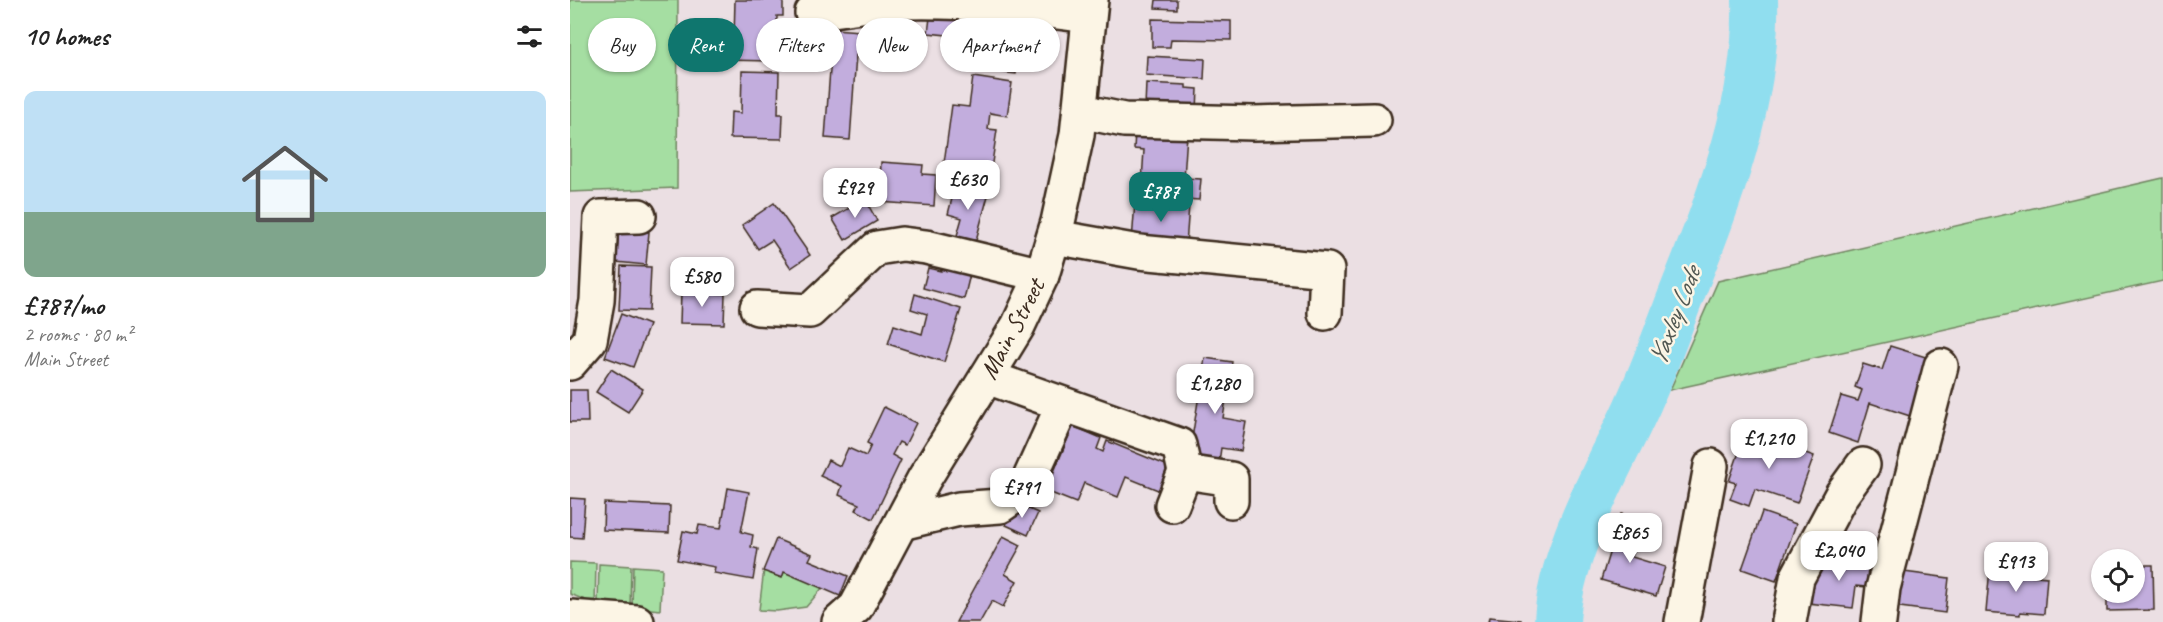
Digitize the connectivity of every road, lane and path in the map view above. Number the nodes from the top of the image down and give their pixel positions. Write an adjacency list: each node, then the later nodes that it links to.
1 (1090, 8): 2 (street); 3 (street, Main Street)
2 (812, 13)
3 (1080, 111): 4 (street); 6 (street, Main Street)
4 (1374, 120)
5 (639, 216): 10 (street)
6 (1053, 237): 7 (street, Main Street); 9 (street)
7 (1042, 275): 8 (street); 12 (street, Main Street)
8 (757, 308)
9 (1325, 313)
10 (570, 363)
11 (1941, 366): 25 (street)
12 (987, 377): 13 (street); 19 (street, Main Street)
13 (1063, 405): 16 (street); 19 (street)
14 (1863, 465): 24 (street)
15 (1711, 466): 23 (street)
16 (1185, 472): 17 (street); 18 (street)
17 (1231, 501)
18 (1172, 505)
19 (901, 523): 22 (street, Main Street)
20 (570, 617): 21 (street)
21 (638, 622)
22 (839, 622)
23 (1682, 622)
24 (1788, 622)
25 (1879, 622)

